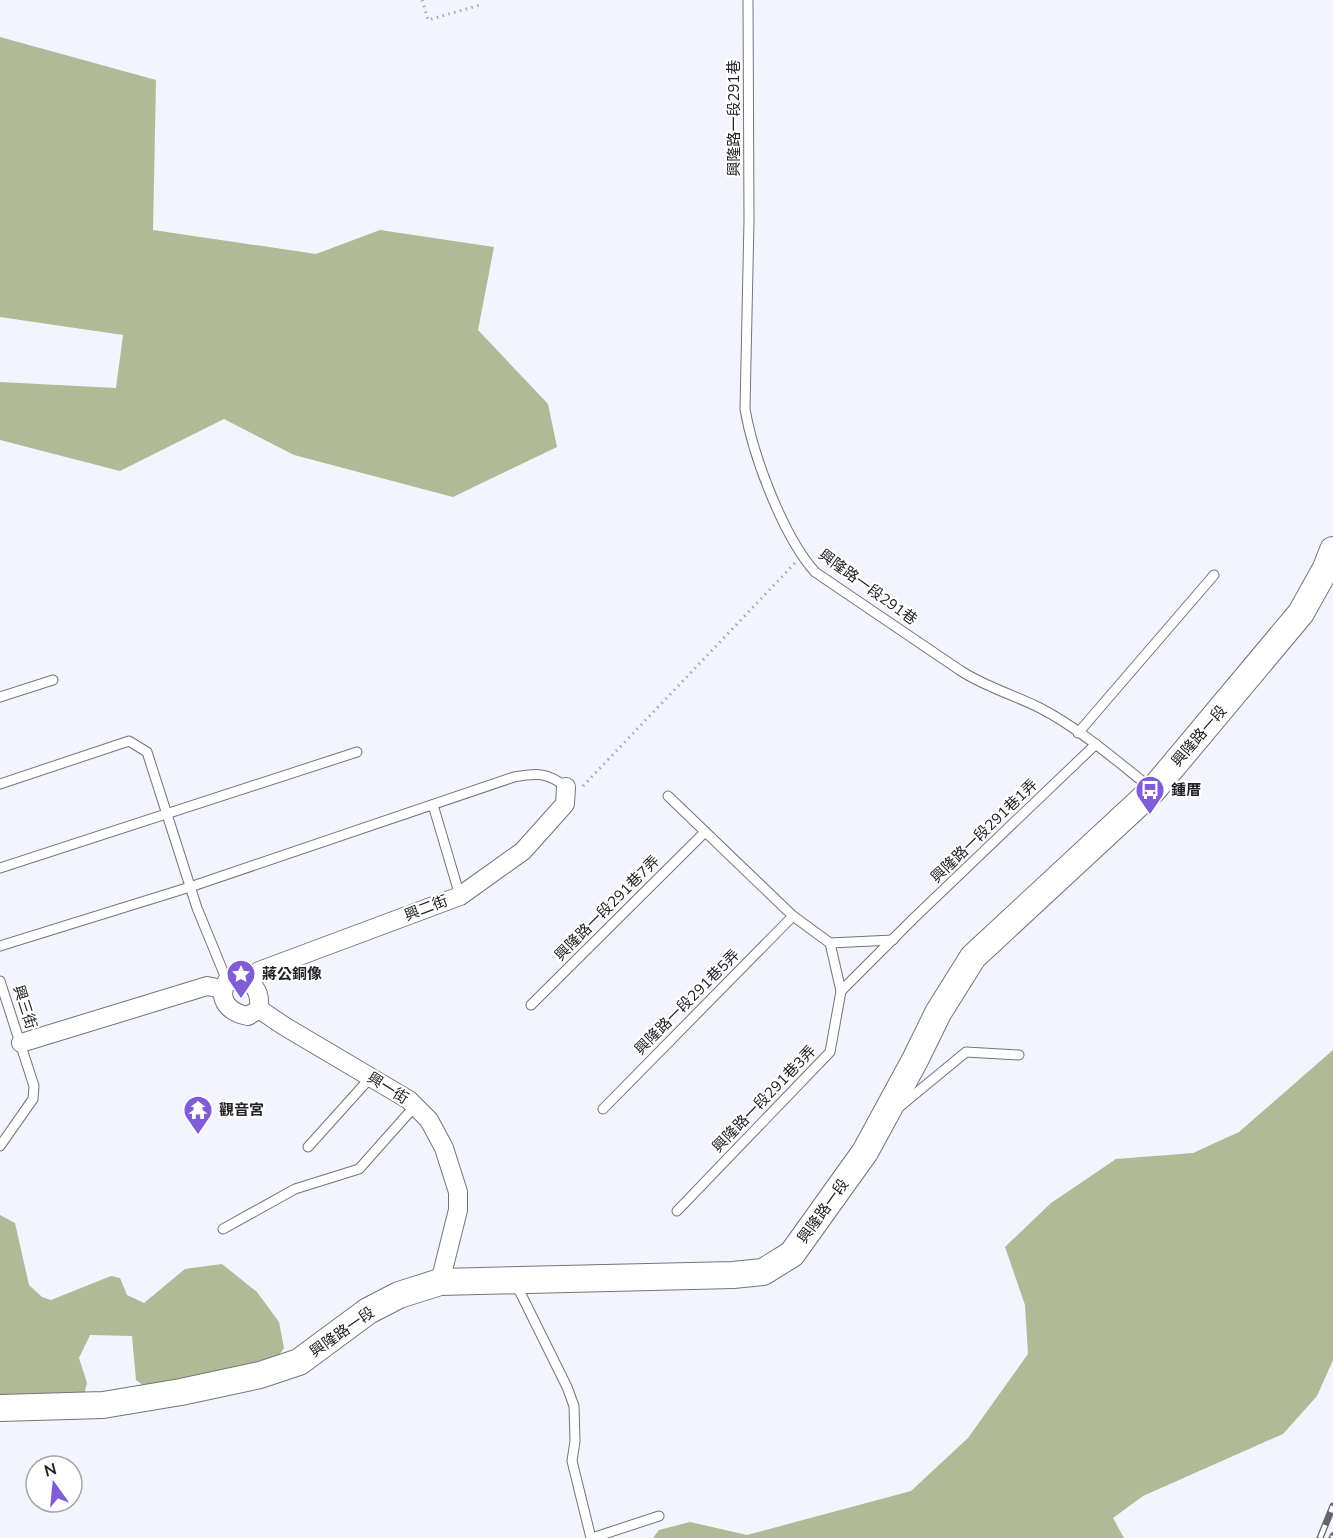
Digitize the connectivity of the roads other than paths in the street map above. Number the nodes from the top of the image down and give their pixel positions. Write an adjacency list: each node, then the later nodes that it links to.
1 (748, 0): 6 (lane, 興隆路一段291巷)
2 (1333, 550): 10 (street, 興隆路一段)
3 (1214, 575): 6 (lane)
4 (53, 680): 5 (lane)
5 (0, 697)
6 (1078, 733): 7 (lane, 興隆路一段291巷)
7 (1096, 744): 10 (lane, 興隆路一段291巷); 20 (lane, 興隆路一段291巷1弄)
8 (357, 752): 14 (lane)
9 (0, 784): 14 (lane)
10 (1153, 790): 34 (street, 興隆路一段)
11 (566, 791): 13 (lane); 18 (street, 興二街)
12 (668, 796): 15 (lane)
13 (433, 805): 17 (lane); 18 (lane)
14 (167, 814): 16 (lane); 17 (lane)
15 (705, 832): 19 (lane); 27 (lane, 興隆路一段291巷7弄)
16 (0, 868)
17 (190, 887): 22 (lane); 25 (lane)
18 (460, 896): 24 (street, 興二街)
19 (793, 916): 21 (lane); 33 (lane, 興隆路一段291巷5弄)
20 (893, 940): 21 (lane); 26 (lane, 興隆路一段291巷1弄)
21 (830, 943): 26 (lane)
22 (0, 946)
23 (0, 981): 29 (lane, 興三街)
24 (249, 981): 25 (street); 28 (street)
25 (225, 985): 28 (street); 29 (street)
26 (841, 991): 37 (lane, 興隆路一段291巷3弄)
27 (531, 1005)
28 (259, 1009): 31 (street, 興一街)
29 (21, 1043): 35 (lane)
30 (1019, 1055): 34 (lane)
31 (370, 1077): 32 (street, 興一街); 36 (lane)
32 (415, 1106): 38 (lane); 40 (street, 興一街)
33 (603, 1109)
34 (882, 1120): 39 (street, 興隆路一段)
35 (0, 1146)
36 (308, 1147)
37 (677, 1211)
38 (223, 1229)
39 (512, 1281): 40 (street, 興隆路一段); 43 (lane)
40 (440, 1282): 41 (street, 興隆路一段)
41 (0, 1408)
42 (659, 1516): 43 (lane)
43 (591, 1538)

